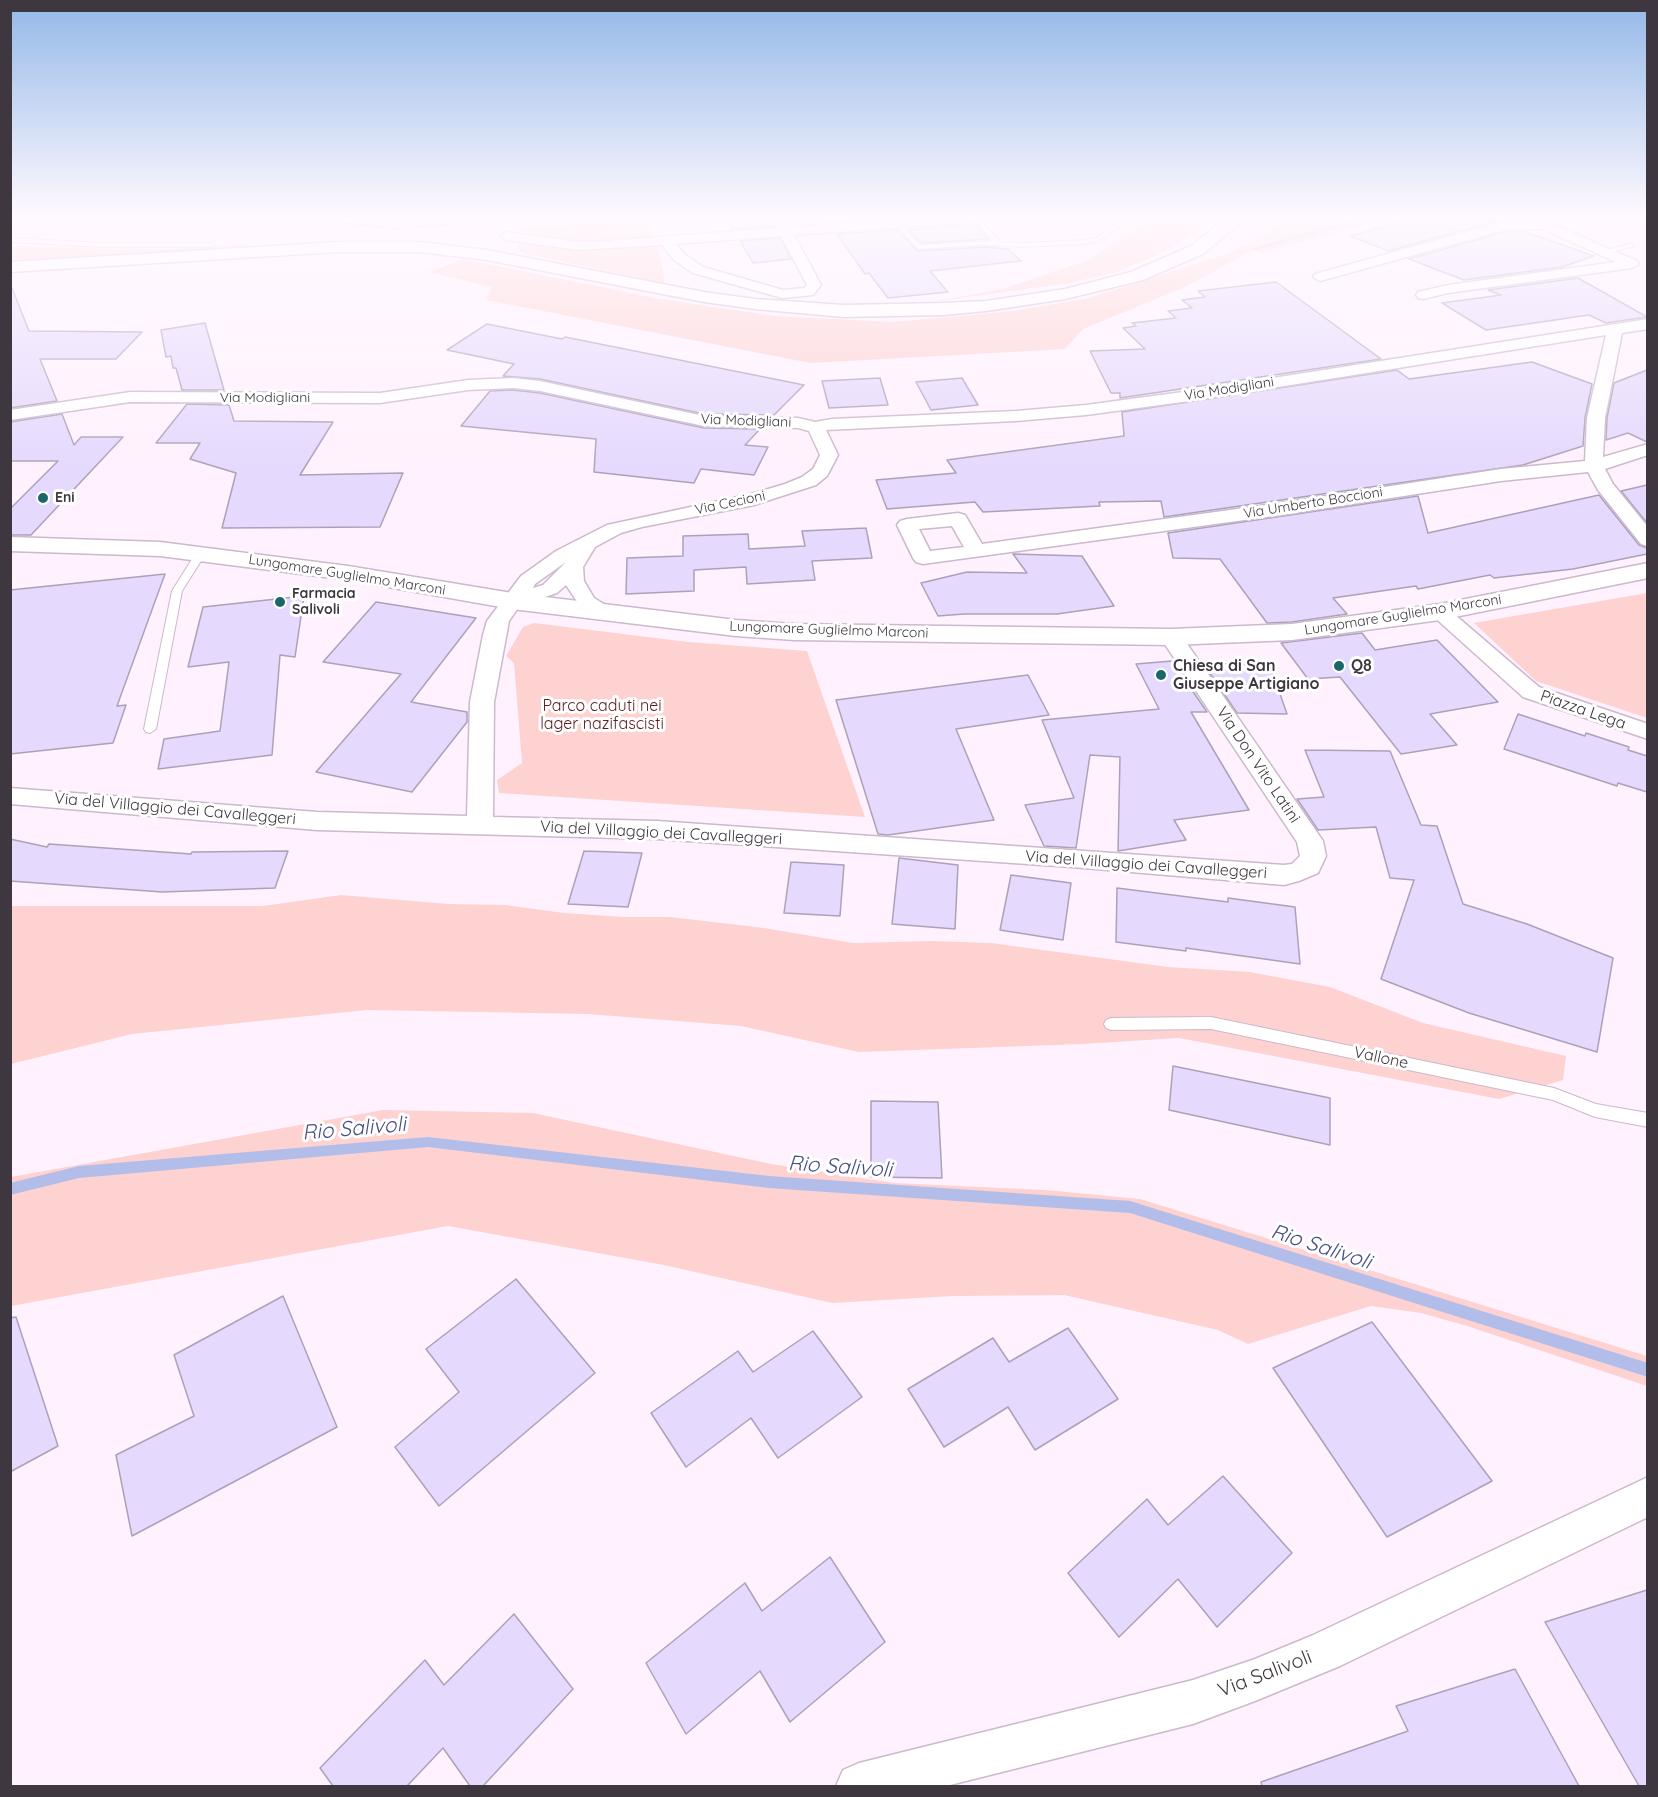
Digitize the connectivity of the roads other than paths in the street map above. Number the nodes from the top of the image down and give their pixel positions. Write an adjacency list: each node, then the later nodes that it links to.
1 (732, 301): 2 (street)
2 (1020, 301)
3 (1647, 324): 4 (street, Via Modigliani)
4 (1615, 329): 5 (street, Via Modigliani); 6 (street)
5 (1552, 337): 6 (street); 8 (street, Via Modigliani)
6 (1607, 362): 10 (street)
7 (10, 416): 8 (street, Via Modigliani)
8 (815, 428): 12 (street, Via Cecioni)
9 (1647, 449): 10 (street, Via Umberto Boccioni)
10 (1594, 466): 11 (street); 14 (street, Via Umberto Boccioni)
11 (1647, 540)
12 (588, 541): 16 (street); 18 (street, Via Cecioni)
13 (10, 544): 15 (street, Lungomare Guglielmo Marconi)
14 (976, 551)
15 (201, 554): 18 (street, Lungomare Guglielmo Marconi); 22 (lane)
16 (573, 567): 18 (street); 19 (street)
17 (1647, 570): 20 (street, Lungomare Guglielmo Marconi)
18 (512, 601): 19 (street, Lungomare Guglielmo Marconi); 25 (street, Via Cecioni)
19 (603, 612): 21 (street, Lungomare Guglielmo Marconi)
20 (1440, 612): 21 (street, Lungomare Guglielmo Marconi); 23 (street, Piazza Lega)
21 (1171, 637): 26 (street, Via Don Vito Latini)
22 (150, 729)
23 (1647, 732)
24 (10, 796): 25 (street, Via del Villaggio dei Cavalleggeri)
25 (480, 825): 26 (street, Via del Villaggio dei Cavalleggeri)
26 (1309, 866)
27 (1111, 1024): 28 (lane, Vallone)
28 (1647, 1120)
29 (1647, 1496): 30 (street, Via Salivoli)
30 (860, 1786)

